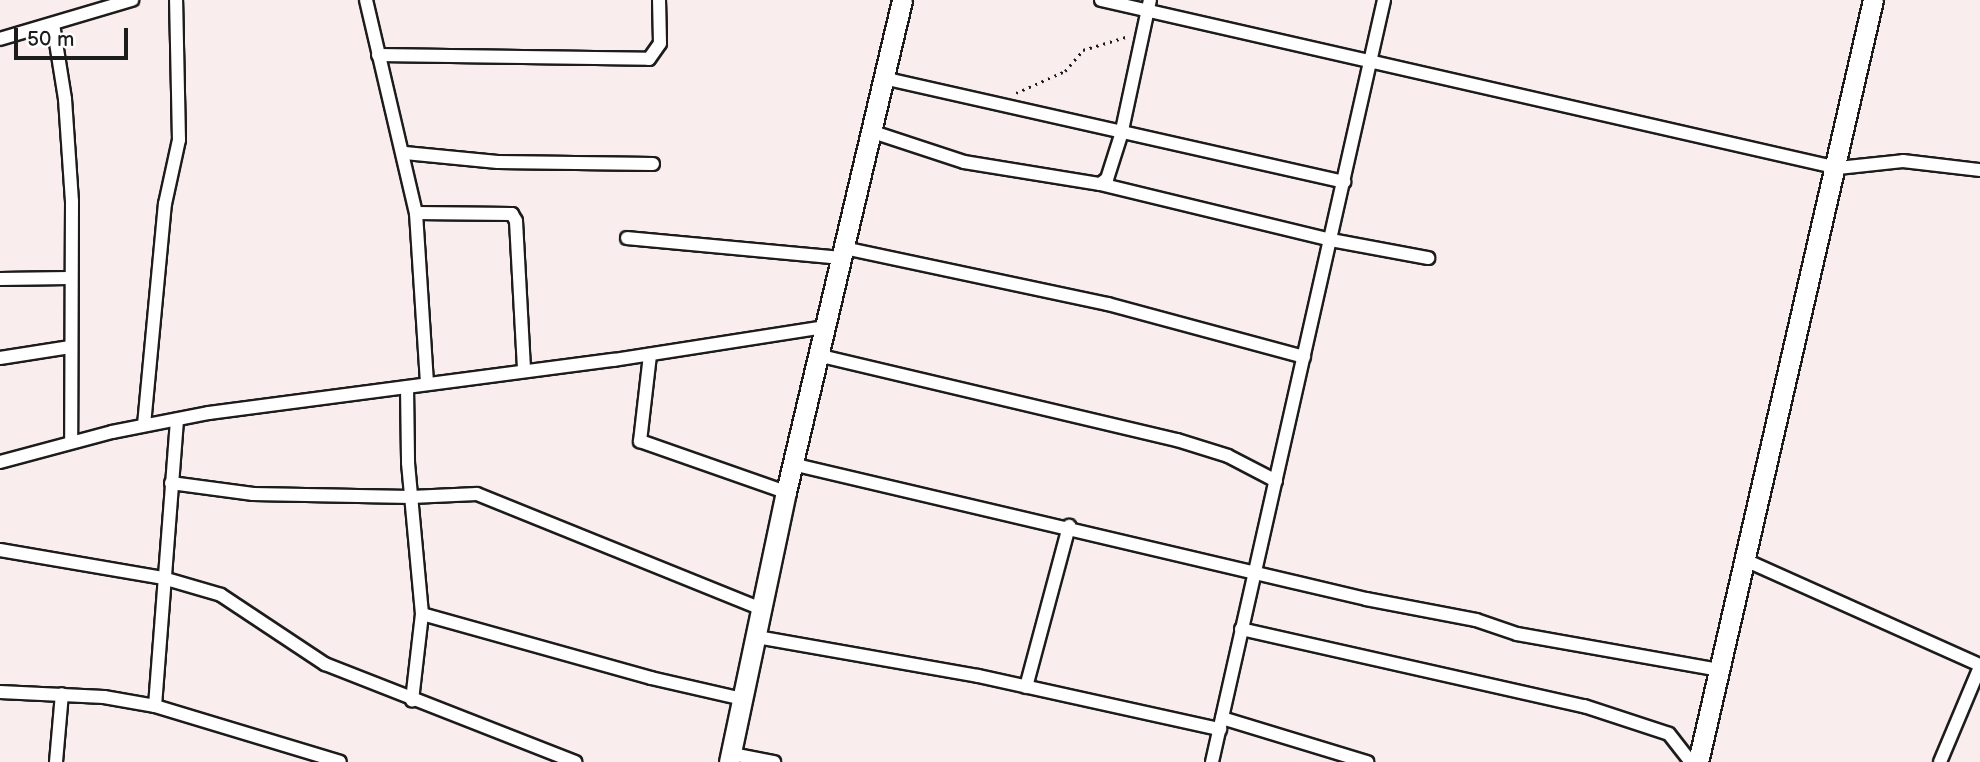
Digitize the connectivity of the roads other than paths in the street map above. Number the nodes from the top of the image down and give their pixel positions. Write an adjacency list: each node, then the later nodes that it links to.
1 (132, 0): 10 (street)
2 (176, 0): 40 (street)
3 (366, 0): 12 (street)
4 (659, 0): 12 (street)
5 (902, 0): 14 (street)
6 (1101, 0): 9 (street)
7 (1384, 0): 13 (street)
8 (1873, 0): 19 (street)
9 (1149, 6): 13 (street); 16 (street)
10 (53, 23): 11 (street); 28 (street)
11 (0, 39)
12 (378, 55): 17 (street)
13 (1370, 64): 19 (street); 21 (street)
14 (883, 78): 15 (street); 16 (street)
15 (873, 132): 22 (street); 26 (street)
16 (1121, 135): 21 (street); 22 (street)
17 (405, 153): 18 (street); 23 (street)
18 (653, 164)
19 (1838, 168): 20 (street); 50 (street)
20 (1980, 170)
21 (1344, 182): 25 (street)
22 (1100, 184): 25 (street)
23 (416, 213): 36 (street); 37 (street)
24 (627, 238): 26 (street)
25 (1331, 240): 27 (street); 34 (street)
26 (843, 253): 30 (street); 34 (street)
27 (1428, 258)
28 (69, 278): 29 (street); 31 (street)
29 (0, 279)
30 (824, 327): 32 (street); 33 (street)
31 (70, 347): 35 (street); 41 (street)
32 (650, 355): 36 (street); 46 (street)
33 (817, 355): 43 (street); 44 (street)
34 (1304, 357): 44 (street)
35 (0, 358)
36 (524, 371): 37 (street)
37 (427, 383): 38 (street)
38 (407, 387): 39 (street); 47 (street)
39 (177, 420): 40 (street); 45 (street)
40 (144, 425): 41 (street)
41 (71, 442): 42 (street)
42 (0, 462)
43 (792, 464): 46 (street); 48 (street)
44 (1276, 481): 51 (street)
45 (171, 484): 47 (street); 52 (street)
46 (786, 492): 53 (street)
47 (411, 497): 53 (street); 54 (street)
48 (1069, 526): 51 (street); 59 (street)
49 (0, 550): 52 (street)
50 (1745, 560): 57 (street); 58 (street)
51 (1255, 572): 55 (street); 58 (street)
52 (163, 578): 63 (street); 64 (street)
53 (762, 609): 56 (street)
54 (422, 614): 62 (street); 63 (street)
55 (1241, 629): 65 (street); 74 (street)
56 (757, 637): 59 (street); 62 (street)
57 (1980, 666): 76 (street)
58 (1719, 670): 75 (street)
59 (1026, 687): 65 (street)
60 (0, 692): 61 (street)
61 (62, 694): 64 (street); 68 (street)
62 (743, 699): 66 (street)
63 (412, 700): 70 (street)
64 (155, 706): 69 (street)
65 (1221, 723): 67 (street); 72 (street)
66 (730, 758): 71 (street)
67 (1352, 760): 73 (street)
68 (56, 762)
69 (340, 762)
70 (575, 762)
71 (774, 762)
72 (1212, 762)
73 (1367, 762)
74 (1692, 762)
75 (1698, 762)
76 (1940, 762)

